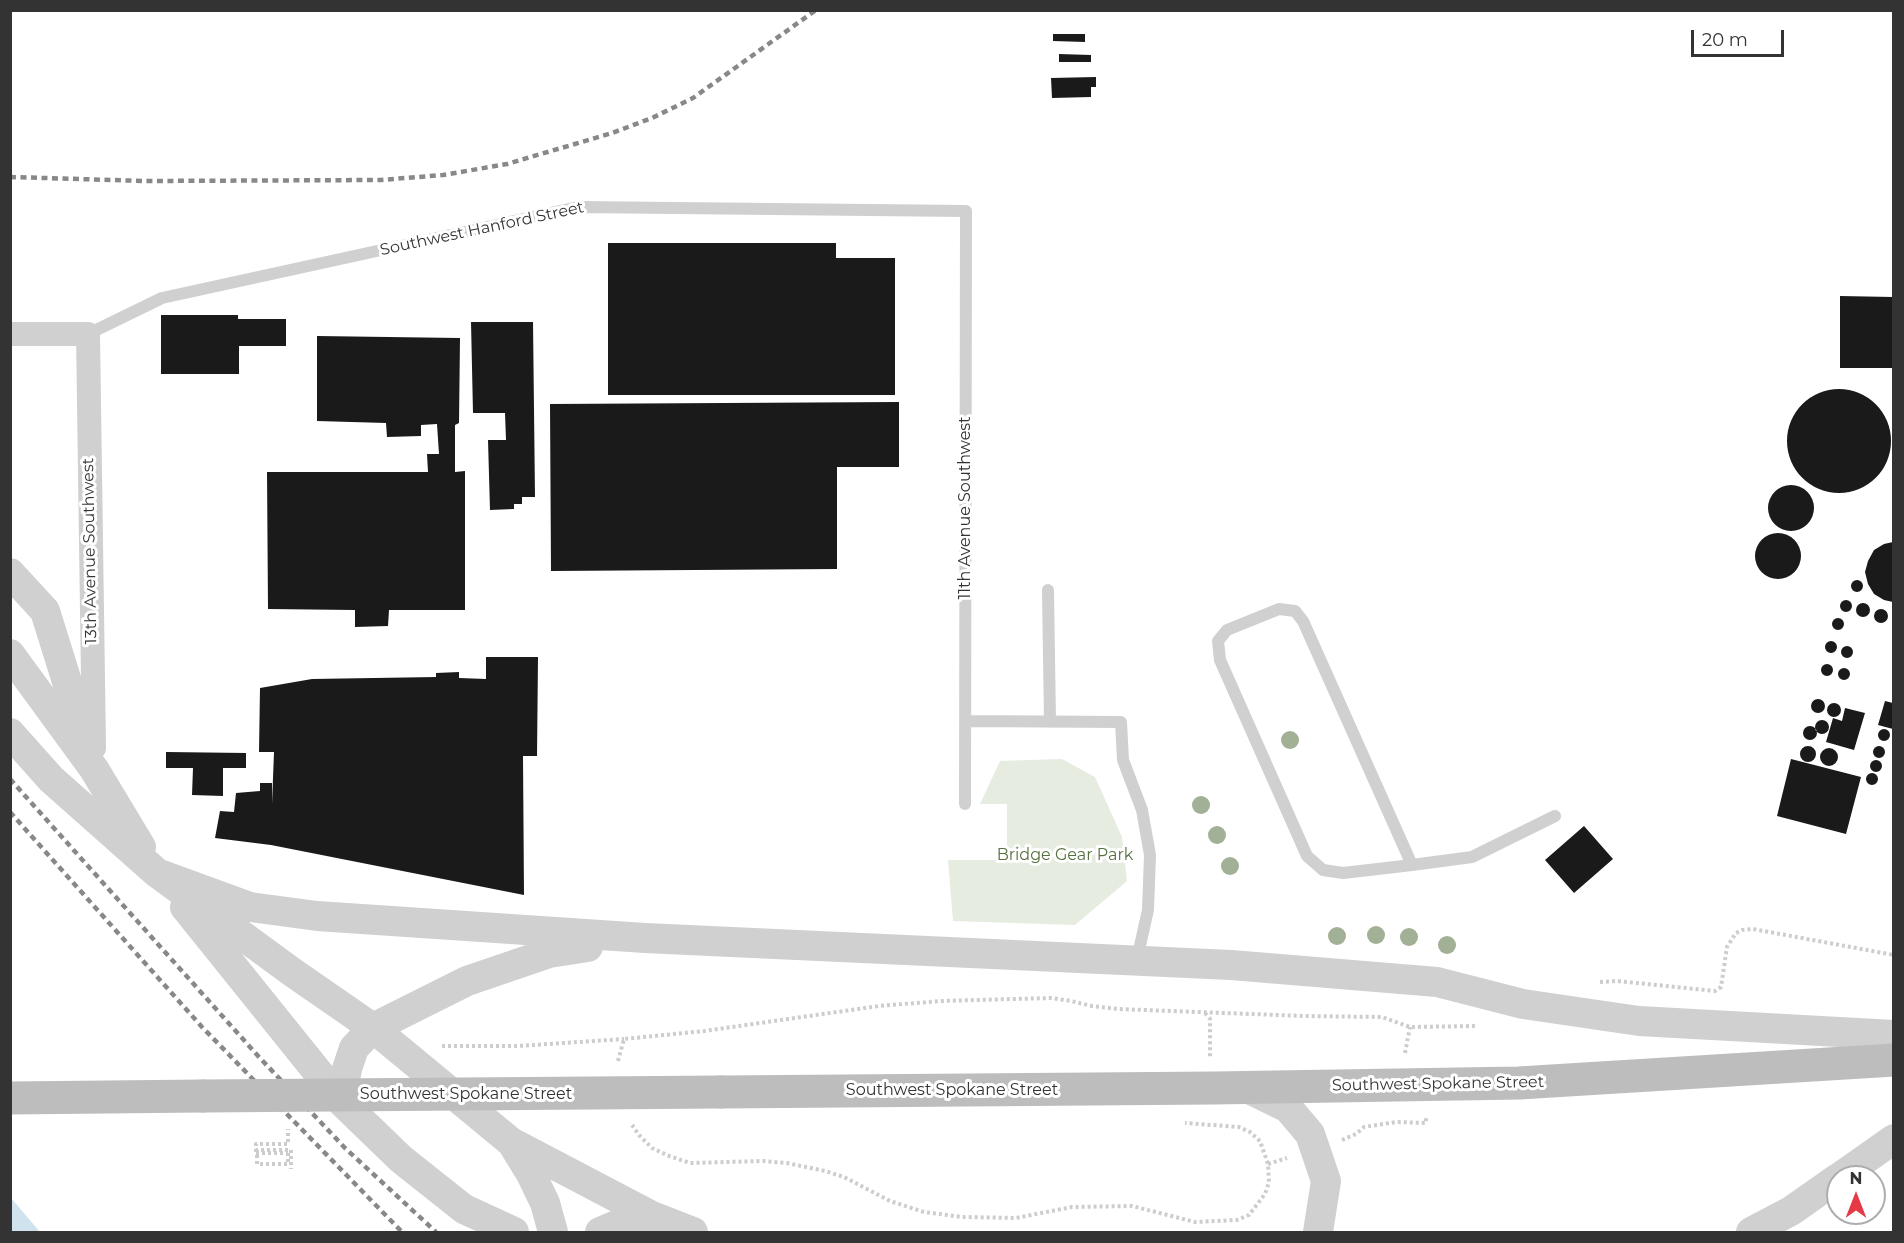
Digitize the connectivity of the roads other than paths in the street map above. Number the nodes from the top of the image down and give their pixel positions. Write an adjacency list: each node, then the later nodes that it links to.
1 (966, 211): 3 (lane, Southwest Hanford Street); 7 (lane, 11th Avenue Southwest)
2 (10, 334): 3 (street, Southwest Hanford Street)
3 (88, 334): 10 (street, 13th Avenue Southwest)
4 (10, 573): 10 (street)
5 (1048, 590): 8 (lane)
6 (10, 654): 10 (street)
7 (966, 721): 8 (lane); 11 (lane, 11th Avenue Southwest)
8 (1050, 722): 16 (lane)
9 (10, 732): 14 (street)
10 (94, 769): 14 (street)
11 (965, 804)
12 (1555, 816): 13 (lane)
13 (1412, 865): 13 (lane)
14 (158, 873): 15 (street); 17 (street); 22 (street)
15 (645, 938): 16 (street); 17 (street)
16 (1136, 960): 18 (street)
17 (373, 1028): 22 (street); 24 (street)
18 (1893, 1035)
19 (1893, 1060): 20 (main road, Southwest Spokane Street)
20 (1247, 1088): 21 (main road, Southwest Spokane Street, bridge); 32 (street)
21 (10, 1098)
22 (341, 1101): 28 (street)
23 (1893, 1139): 25 (street)
24 (512, 1142): 27 (street); 29 (street)
25 (1857, 1165)
26 (1826, 1187): 33 (street)
27 (652, 1216): 30 (street); 31 (street)
28 (514, 1233)
29 (553, 1233)
30 (600, 1233)
31 (693, 1233)
32 (1318, 1233)
33 (1751, 1233)

